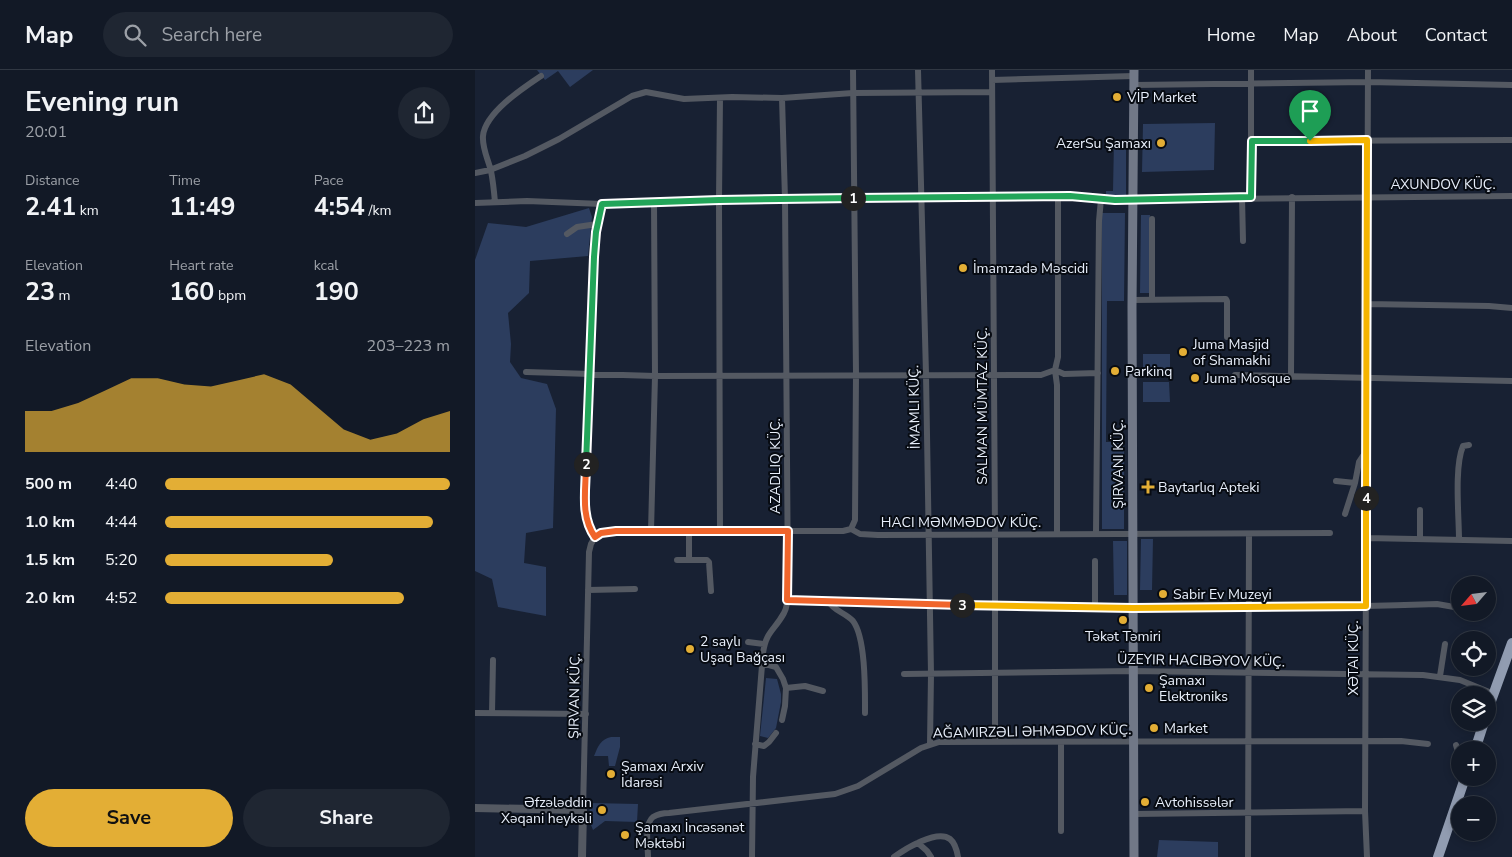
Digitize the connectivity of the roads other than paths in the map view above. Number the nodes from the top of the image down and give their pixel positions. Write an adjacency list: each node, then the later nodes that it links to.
1 (853, 70): 14 (street)
2 (918, 70): 12 (street)
3 (992, 70): 8 (street, SALMAN MÜMTAZ KÜÇ.)
4 (1251, 70): 10 (street)
5 (1368, 70): 9 (street, XƏTAI KÜÇ.)
6 (541, 76): 20 (street)
7 (1134, 77): 8 (street); 10 (street); 34 (main road, ŞIRVANI KÜÇ.)
8 (992, 80): 13 (street, SALMAN MÜMTAZ KÜÇ.)
9 (1368, 82): 10 (street); 11 (street); 17 (street, XƏTAI KÜÇ.)
10 (1251, 84): 19 (street)
11 (1512, 85)
12 (918, 91): 13 (street); 14 (street); 26 (street)
13 (992, 92): 22 (street, SALMAN MÜMTAZ KÜÇ.)
14 (853, 93): 16 (street); 30 (street)
15 (720, 98): 16 (street); 20 (street); 33 (street)
16 (782, 98): 31 (street)
17 (1367, 140): 18 (street); 19 (street); 24 (street, XƏTAI KÜÇ.)
18 (1512, 140)
19 (1252, 141): 28 (street)
20 (490, 170): 21 (street); 36 (street)
21 (475, 173)
22 (994, 196): 23 (street, AXUNDOV KÜÇ.); 26 (street, AXUNDOV KÜÇ.); 54 (street, SALMAN MÜMTAZ KÜÇ.)
23 (1058, 196): 32 (street, AXUNDOV KÜÇ.); 48 (street)
24 (1367, 196): 25 (street, AXUNDOV KÜÇ.); 29 (street, AXUNDOV KÜÇ.); 45 (street, XƏTAI KÜÇ.)
25 (1512, 196)
26 (922, 197): 30 (street, AXUNDOV KÜÇ.); 53 (street)
27 (1242, 197): 28 (street, AXUNDOV KÜÇ.); 34 (street, AXUNDOV KÜÇ.); 42 (street)
28 (1251, 197): 29 (street, AXUNDOV KÜÇ.)
29 (1293, 197): 59 (street)
30 (854, 198): 31 (street, AXUNDOV KÜÇ.); 52 (street)
31 (785, 199): 33 (street, AXUNDOV KÜÇ.); 55 (street)
32 (1101, 199): 34 (street, AXUNDOV KÜÇ.); 50 (street)
33 (719, 200): 35 (street, AXUNDOV KÜÇ.); 57 (street)
34 (1133, 200): 43 (main road, ŞIRVANI KÜÇ.)
35 (654, 201): 38 (street, AXUNDOV KÜÇ.); 56 (street)
36 (495, 202): 37 (street, AXUNDOV KÜÇ.); 38 (street, AXUNDOV KÜÇ.)
37 (475, 203)
38 (602, 204): 40 (street)
39 (1152, 219): 44 (street)
40 (597, 224): 41 (street); 51 (street)
41 (567, 234)
42 (1243, 241)
43 (1132, 300): 44 (street); 77 (main road, ŞIRVANI KÜÇ.)
44 (1153, 300): 47 (street)
45 (1367, 304): 46 (street); 60 (street, XƏTAI KÜÇ.)
46 (1512, 308)
47 (1227, 337)
48 (1055, 370): 50 (street); 54 (street); 76 (street)
49 (526, 372): 51 (street)
50 (1098, 373): 73 (street)
51 (589, 374): 56 (street); 80 (street)
52 (856, 374): 53 (street); 55 (street); 68 (street)
53 (926, 374): 54 (street); 74 (street)
54 (994, 374): 75 (street, SALMAN MÜMTAZ KÜÇ.)
55 (787, 375): 57 (street); 72 (street)
56 (655, 376): 57 (street); 69 (street)
57 (720, 376): 71 (street)
58 (1235, 376): 59 (street)
59 (1291, 377): 60 (street)
60 (1367, 378): 61 (street); 63 (street, XƏTAI KÜÇ.)
61 (1512, 381)
62 (1469, 445): 83 (street)
63 (1367, 455): 65 (street); 81 (street, XƏTAI KÜÇ.)
64 (1336, 481): 65 (street)
65 (1355, 483): 67 (street)
66 (1420, 510): 82 (street)
67 (1345, 514)
68 (851, 529): 72 (street); 74 (street)
69 (651, 531): 70 (street); 80 (street)
70 (689, 531): 71 (street); 86 (street)
71 (721, 531): 72 (street)
72 (788, 531): 91 (street)
73 (1097, 533): 76 (street); 77 (street)
74 (928, 534): 75 (street); 93 (street)
75 (995, 534): 76 (street); 94 (street, SALMAN MÜMTAZ KÜÇ.)
76 (1057, 534)
77 (1133, 534): 78 (street); 98 (main road, ŞIRVANI KÜÇ.)
78 (1249, 534): 79 (street); 99 (street)
79 (1330, 534)
80 (595, 537): 89 (street, ŞIRVAN KÜÇ.)
81 (1366, 538): 82 (street); 95 (street, XƏTAI KÜÇ.)
82 (1420, 539): 83 (street)
83 (1459, 540): 84 (street)
84 (1512, 541)
85 (677, 560): 86 (street)
86 (689, 560): 90 (street)
87 (1095, 561): 97 (street)
88 (635, 589): 89 (street)
89 (588, 590): 120 (street, ŞIRVAN KÜÇ.)
90 (711, 591)
91 (787, 600): 92 (street); 102 (street)
92 (829, 602): 93 (street); 119 (street)
93 (930, 604): 94 (street); 109 (street)
94 (994, 606): 97 (street); 106 (street, SALMAN MÜMTAZ KÜÇ.)
95 (1366, 606): 96 (street); 99 (street); 111 (street, XƏTAI KÜÇ.)
96 (1451, 606)
97 (1095, 607): 98 (street)
98 (1133, 608): 99 (street); 107 (main road, ŞIRVANI KÜÇ.)
99 (1250, 608): 110 (street)
100 (748, 642): 102 (street)
101 (1512, 643): 115 (highway)
102 (764, 644): 105 (street)
103 (1445, 644): 112 (street)
104 (493, 660): 118 (street)
105 (761, 663): 114 (street); 128 (street)
106 (994, 672): 107 (street); 109 (street); 123 (street, SALMAN MÜMTAZ KÜÇ.)
107 (1133, 672): 110 (street); 125 (main road, ŞIRVANI KÜÇ.)
108 (904, 674): 109 (street)
109 (931, 674): 129 (street)
110 (1249, 674): 111 (street); 126 (street)
111 (1366, 675): 112 (street); 127 (street, XƏTAI KÜÇ.)
112 (1440, 676): 113 (street)
113 (1475, 686)
114 (786, 688): 116 (street); 121 (street)
115 (1496, 688)
116 (823, 691)
117 (475, 712): 118 (street)
118 (492, 713): 120 (street)
119 (865, 713)
120 (586, 714): 134 (street, ŞIRVAN KÜÇ.)
121 (782, 720)
122 (776, 732): 128 (street)
123 (995, 742): 124 (street, AĞAMIRZƏLI ƏHMƏDOV KÜÇ.); 129 (street, AĞAMIRZƏLI ƏHMƏDOV KÜÇ.)
124 (1061, 742): 125 (street, AĞAMIRZƏLI ƏHMƏDOV KÜÇ.); 138 (street)
125 (1134, 742): 126 (street, AĞAMIRZƏLI ƏHMƏDOV KÜÇ.); 137 (main road, ŞIRVANI KÜÇ.)
126 (1249, 742): 127 (street, AĞAMIRZƏLI ƏHMƏDOV KÜÇ.); 136 (street)
127 (1366, 742): 130 (street, AĞAMIRZƏLI ƏHMƏDOV KÜÇ.); 135 (street, XƏTAI KÜÇ.)
128 (755, 744): 132 (street)
129 (930, 744): 132 (street, AĞAMIRZƏLI ƏHMƏDOV KÜÇ.)
130 (1428, 744)
131 (1462, 786): 149 (highway)
132 (752, 804): 141 (street, AĞAMIRZƏLI ƏHMƏDOV KÜÇ.); 142 (street)
133 (475, 808): 134 (street)
134 (583, 810): 140 (street, ŞIRVAN KÜÇ.)
135 (1365, 811): 136 (street); 148 (street, XƏTAI KÜÇ.)
136 (1248, 813): 137 (street); 147 (street)
137 (1134, 814): 146 (main road, ŞIRVANI KÜÇ.)
138 (1061, 831)
139 (918, 843): 143 (street); 144 (street); 145 (street)
140 (582, 857)
141 (648, 857)
142 (752, 857)
143 (894, 857)
144 (931, 857)
145 (959, 857)
146 (1134, 857)
147 (1248, 857)
148 (1367, 857)
149 (1438, 857)

